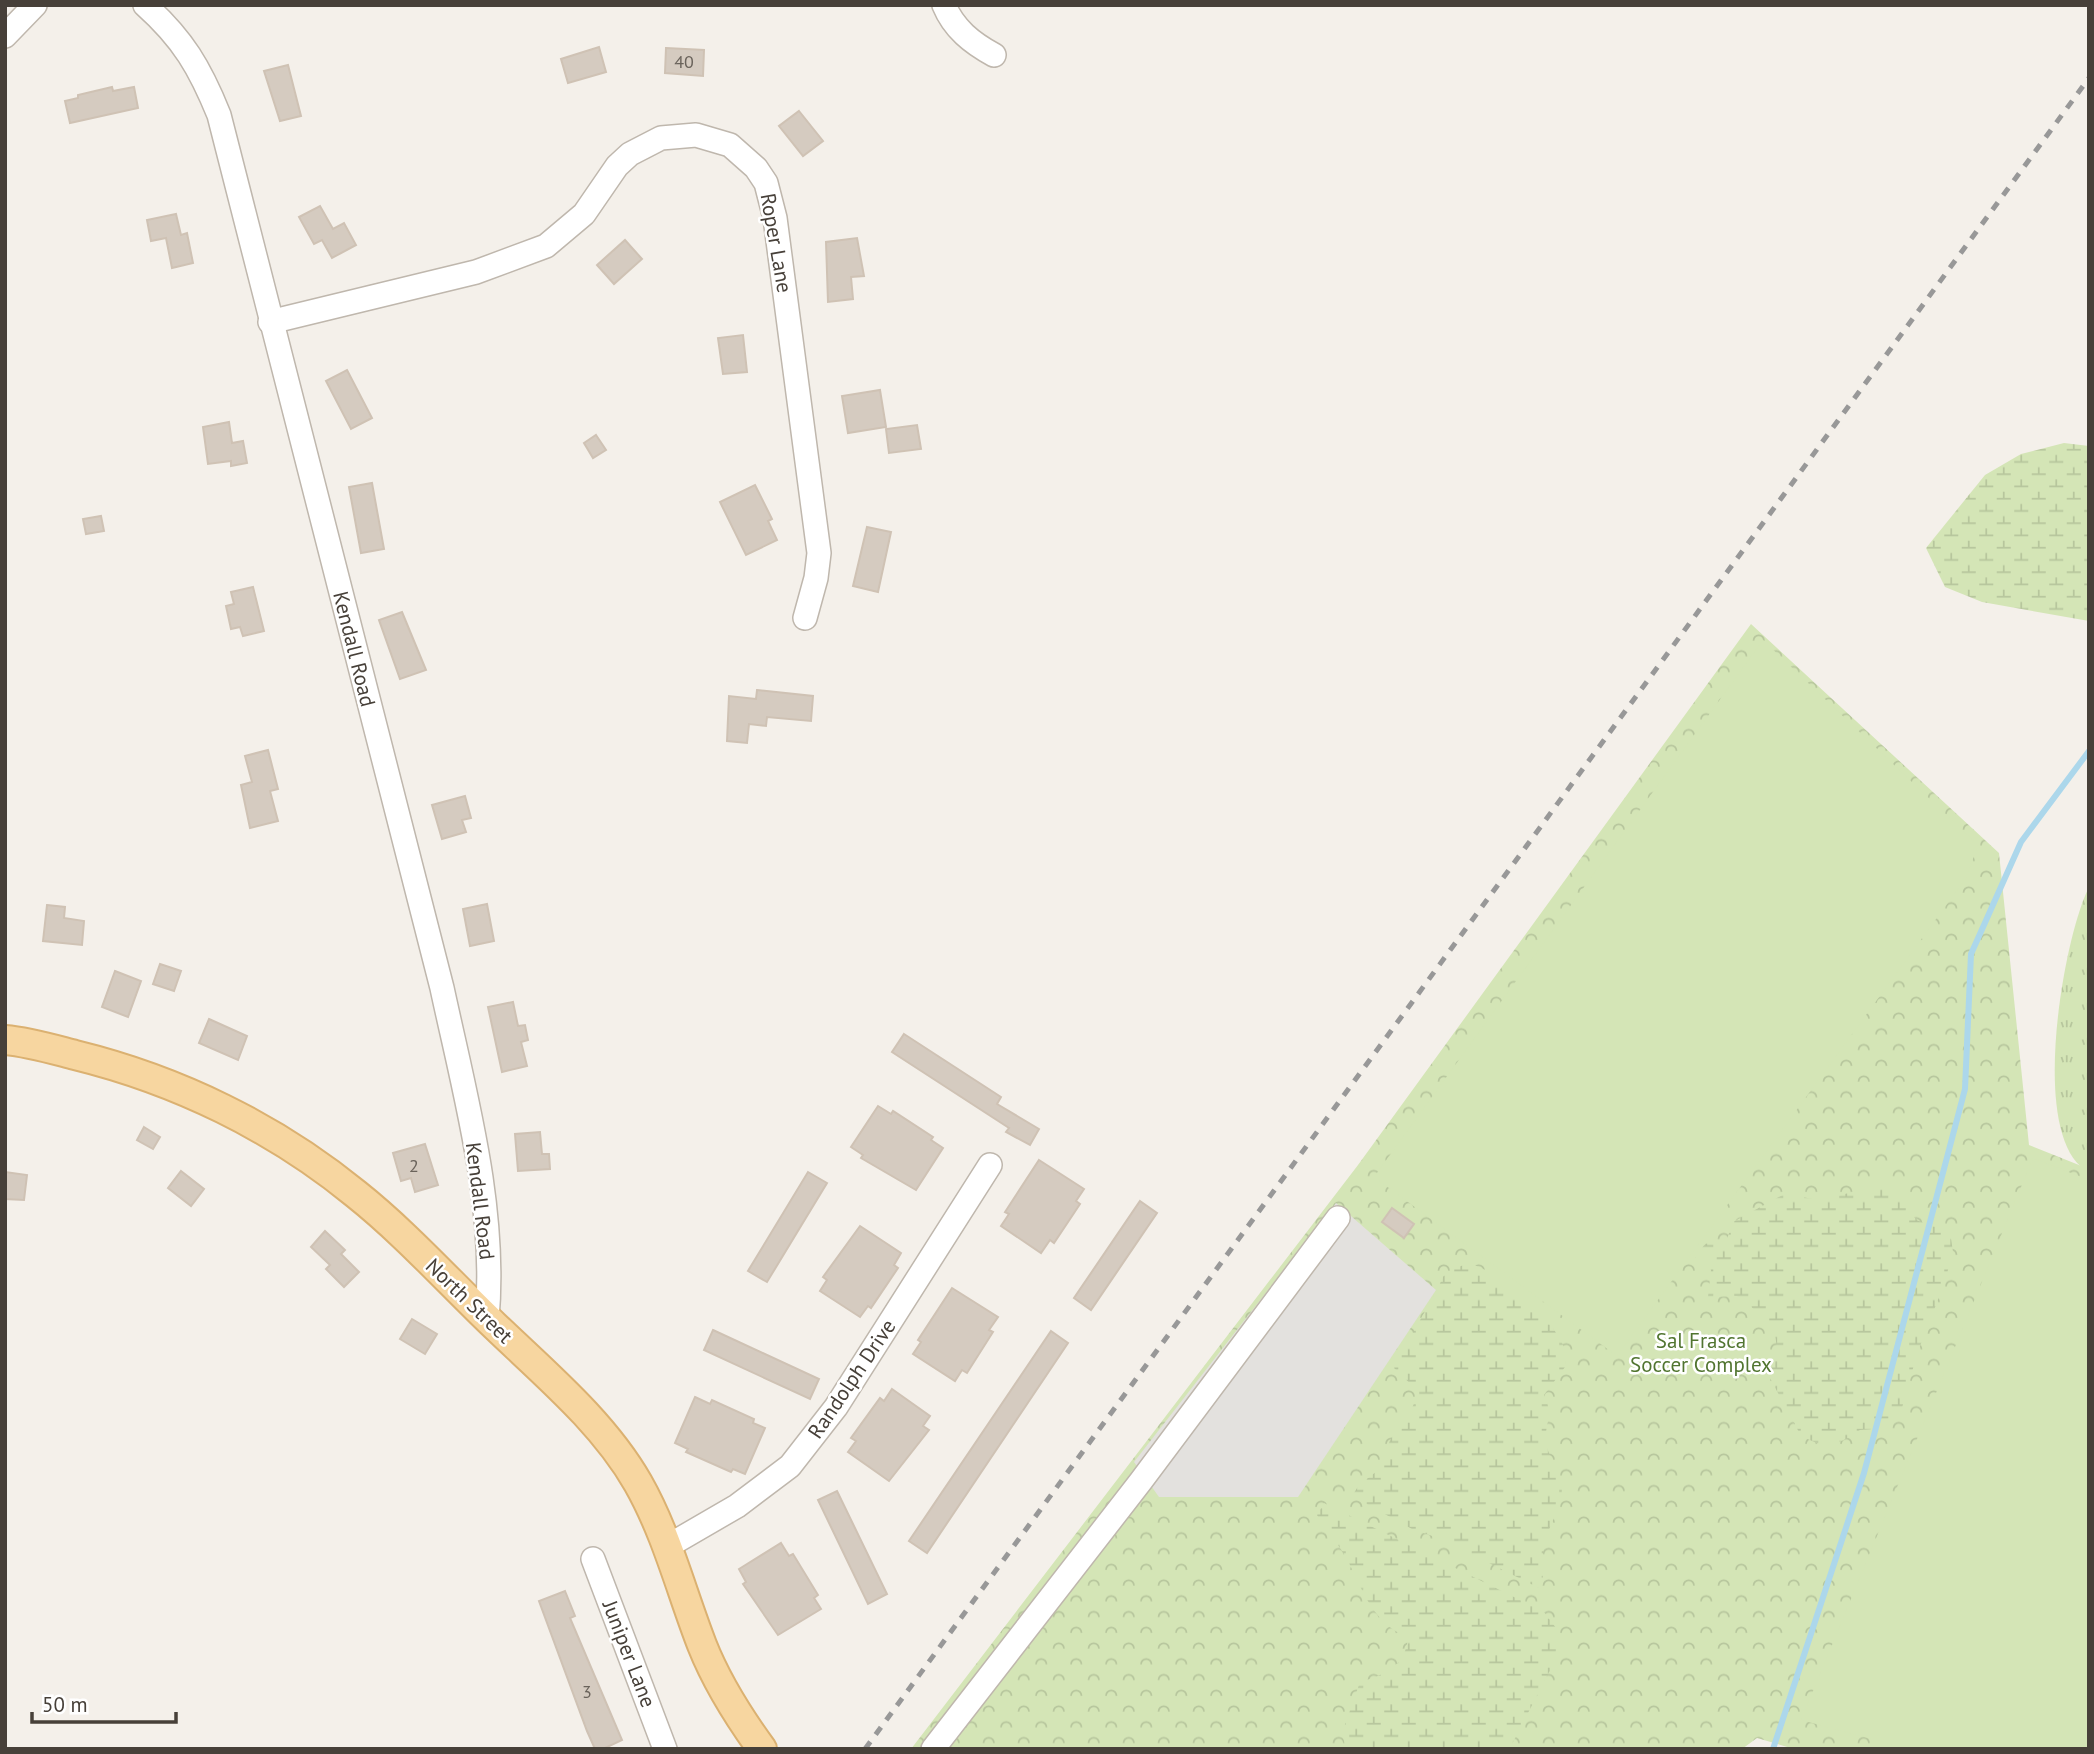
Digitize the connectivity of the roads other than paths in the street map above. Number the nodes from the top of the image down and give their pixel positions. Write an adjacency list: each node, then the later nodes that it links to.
1 (35, 5): 4 (street)
2 (145, 5): 6 (street, Kendall Road)
3 (944, 5): 5 (street)
4 (5, 36)
5 (994, 55)
6 (270, 322): 7 (street, Roper Lane); 11 (street, Kendall Road)
7 (805, 618)
8 (5, 1040): 11 (main road, North Street)
9 (989, 1166): 12 (street, Randolph Drive)
10 (1338, 1217): 16 (street)
11 (487, 1318): 12 (main road, North Street)
12 (668, 1546): 15 (main road, North Street)
13 (593, 1559): 14 (street, Juniper Lane)
14 (665, 1749)
15 (762, 1749)
16 (933, 1749)

